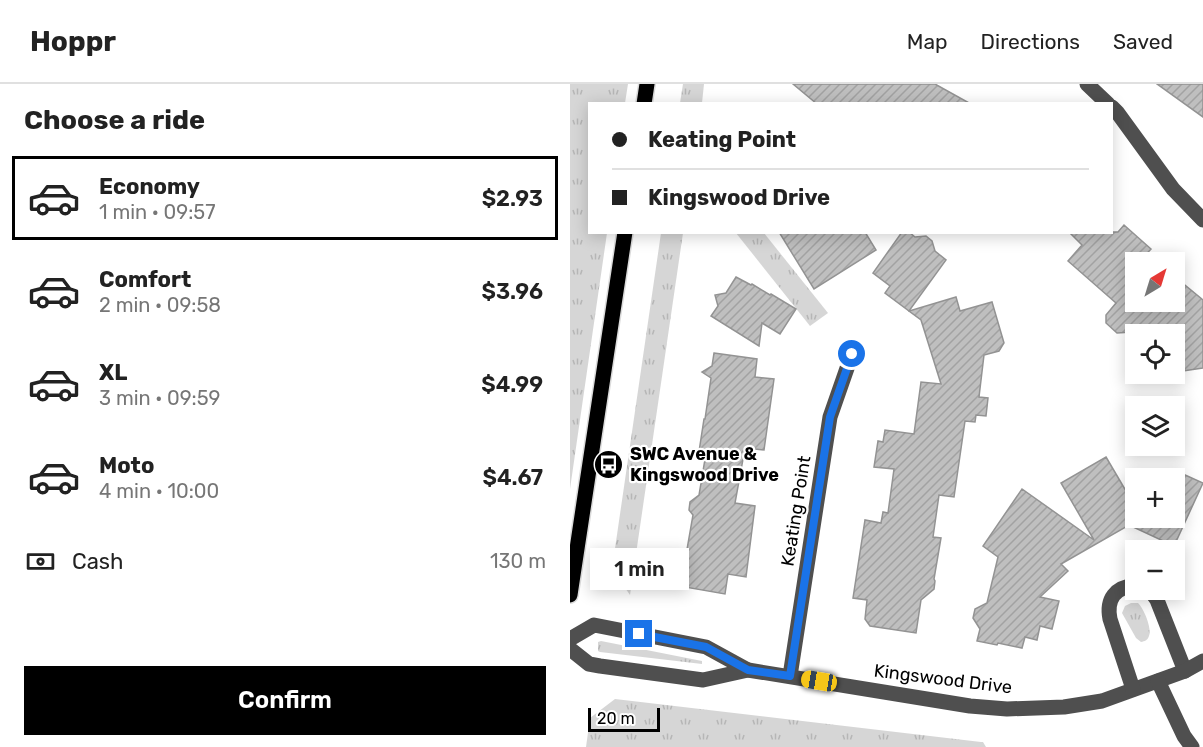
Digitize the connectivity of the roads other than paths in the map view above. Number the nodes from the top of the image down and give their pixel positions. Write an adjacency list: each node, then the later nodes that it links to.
1 (647, 84): 3 (main road)
2 (1086, 84): 4 (street)
3 (645, 102)
4 (1106, 102)
5 (1113, 108): 6 (street)
6 (1203, 220)
7 (625, 234): 10 (main road)
8 (852, 354): 17 (street, Keating Point)
9 (1125, 587): 19 (street)
10 (570, 595)
11 (1156, 600): 16 (street)
12 (570, 639): 15 (street, Kingswood Drive)
13 (570, 649): 15 (street, Kingswood Drive)
14 (1203, 661): 16 (street, Kingswood Drive)
15 (748, 670): 17 (street, Kingswood Drive)
16 (1185, 671): 18 (street, Kingswood Drive)
17 (790, 676): 19 (street, Kingswood Drive)
18 (1158, 681): 19 (street, Kingswood Drive); 20 (street)
19 (1133, 689)
20 (1192, 747)

